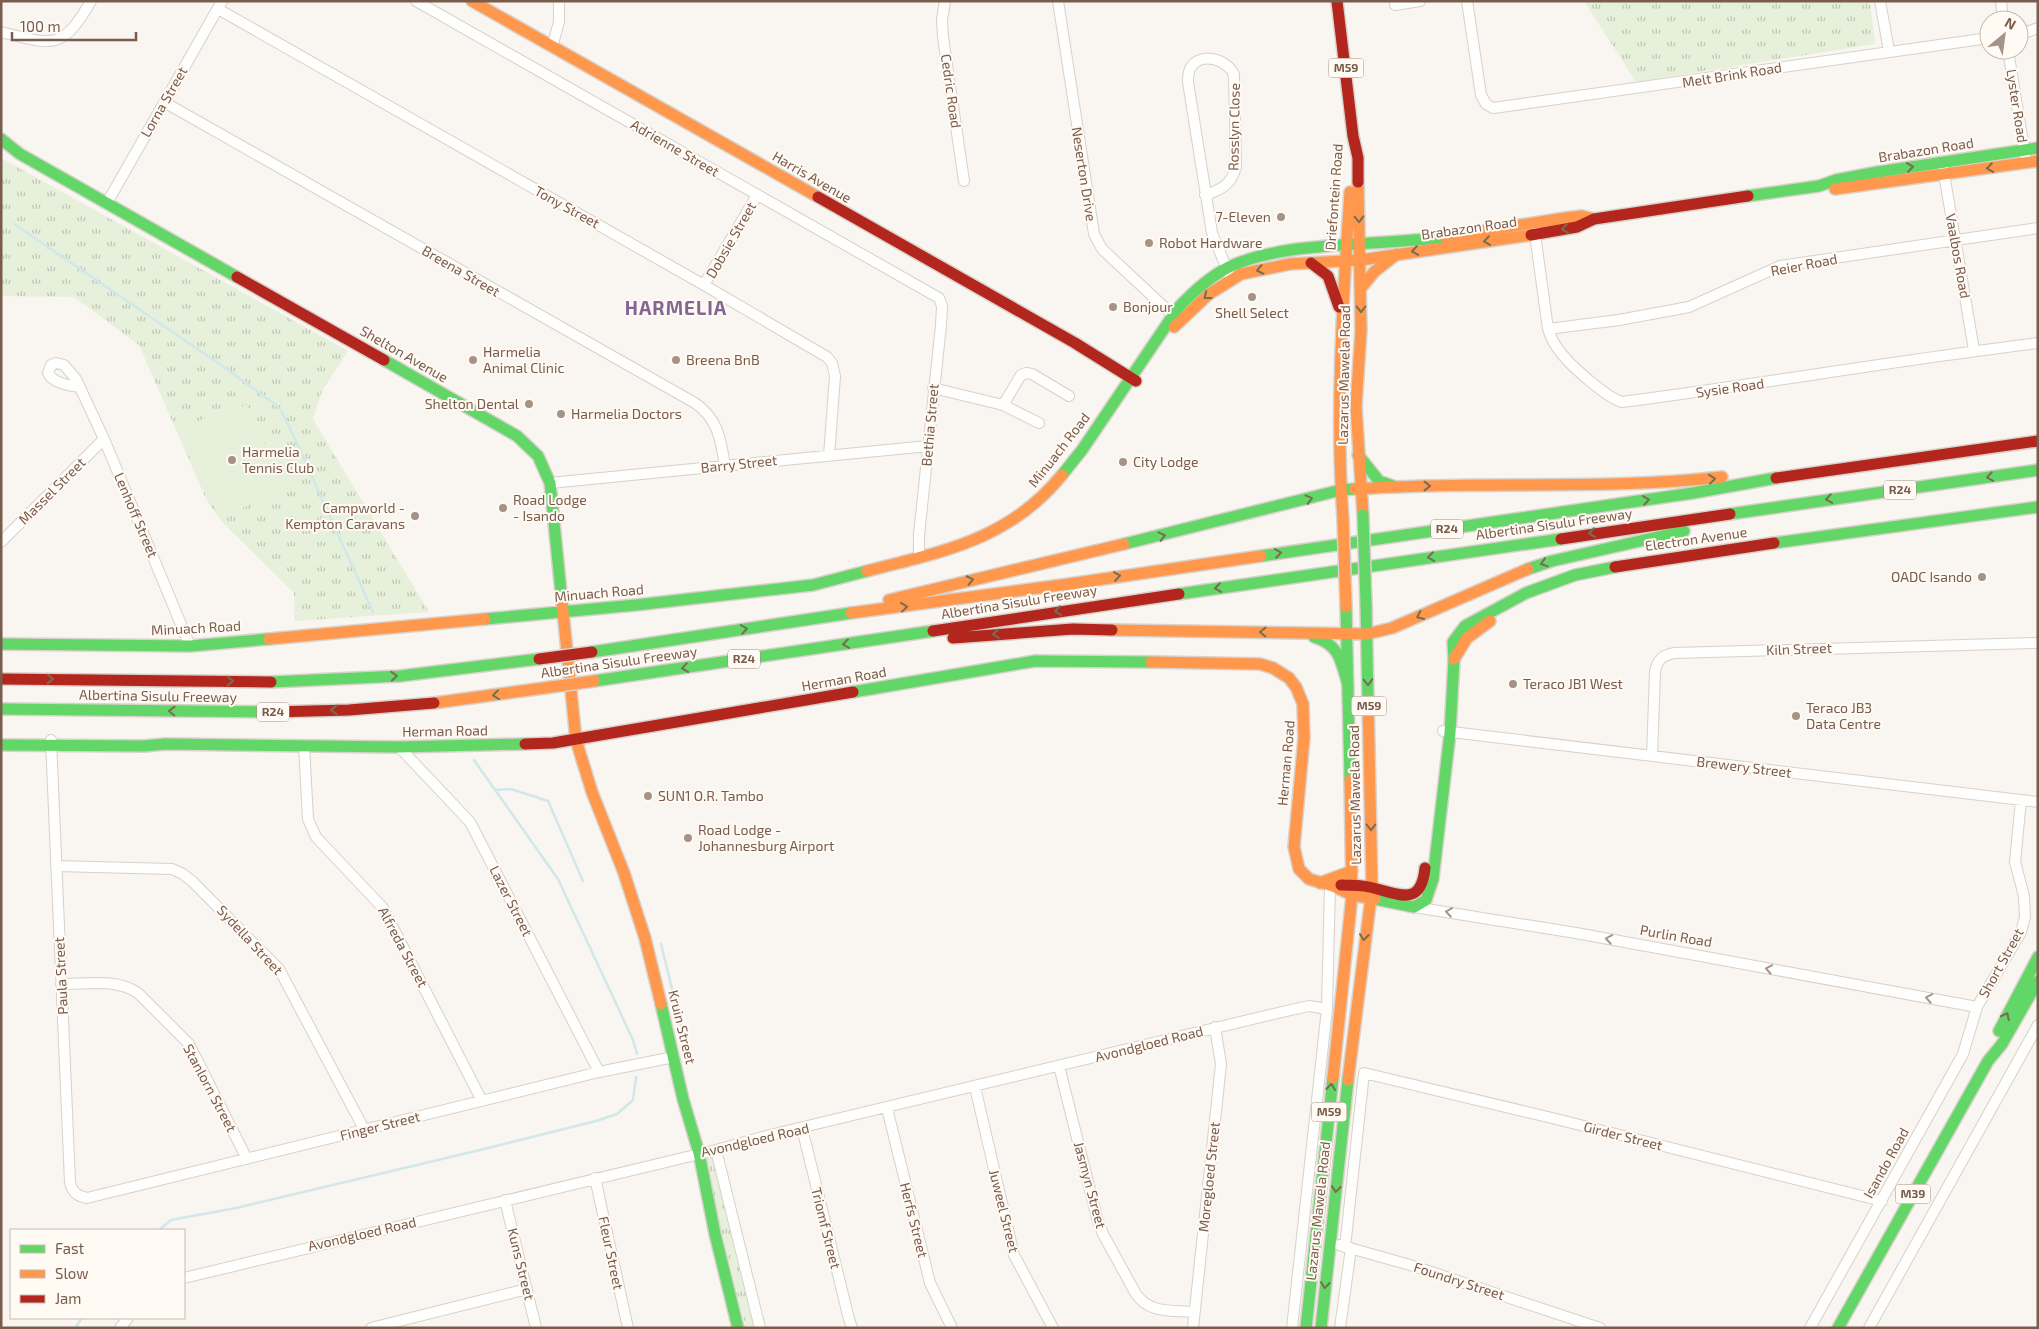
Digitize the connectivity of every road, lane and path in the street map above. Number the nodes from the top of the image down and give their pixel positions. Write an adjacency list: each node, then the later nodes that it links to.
1 (91, 1): 13 (street)
2 (416, 1): 29 (street, Adrienne Street)
3 (472, 1): 15 (main road, Harris Avenue)
4 (559, 1): 15 (street)
5 (945, 1): 27 (street, Cedric Road)
6 (1058, 1): 46 (street, Neserton Drive)
7 (1337, 1): 19 (main road, Driefontein Road / M59)
8 (1420, 1): 12 (street)
9 (1467, 1): 16 (street, Melt Brink Road)
10 (1880, 1): 16 (street)
11 (220, 5): 18 (street, Lorna Street); 42 (street, Tony Street)
12 (1395, 5)
13 (1, 32)
14 (1979, 39): 16 (street, Melt Brink Road)
15 (552, 47): 50 (main road, Harris Avenue)
16 (1889, 51)
17 (2010, 60): 22 (street, Lyster Road)
18 (164, 102): 31 (street, Lorna Street); 61 (street, Breena Street)
19 (1353, 136): 35 (main road, Driefontein Road / M59, one-way to 35); 36 (main road, Driefontein Road / M59)
20 (1, 139): 31 (main road, Shelton Avenue)
21 (2038, 148): 22 (main road, Brabazon Road)
22 (2024, 150): 24 (main road, Brabazon Road); 25 (street, Lyster Road)
23 (2038, 161): 25 (main road, Brabazon Road)
24 (1942, 162): 26 (street, Vaalbos Road); 28 (main road, Brabazon Road, one-way to 24)
25 (2025, 163): 26 (main road, Brabazon Road, one-way to 26)
26 (1944, 174): 28 (main road, Brabazon Road); 34 (street, Vaalbos Road)
27 (964, 181)
28 (1819, 186): 32 (main road, Brabazon Road)
29 (757, 195): 42 (street, Dobsie Street); 44 (street, Adrienne Street)
30 (1205, 195): 30 (street, Rosslyn Close); 41 (street, Rosslyn Close)
31 (108, 203): 64 (main road, Shelton Avenue)
32 (1534, 228): 35 (main road, Brabazon Road); 37 (main road, Brabazon Road, one-way to 37); 47 (street, Sysie Road)
33 (2038, 228): 34 (street, Reier Road)
34 (1955, 240): 47 (street, Reier Road); 49 (street, Vaalbos Road)
35 (1360, 246): 36 (main road, Brabazon Road); 38 (main road, Driefontein Road / M59)
36 (1345, 247): 39 (main road, Driefontein Road / M59); 41 (main road, Brabazon Road)
37 (1397, 254): 38 (main road, Brabazon Road); 43 (main road)
38 (1361, 260): 39 (main road, Brabazon Road); 43 (main road, Lazarus Mawela Road / M59)
39 (1345, 261): 40 (main road, Brabazon Road); 45 (main road, Lazarus Mawela Road / M59)
40 (1311, 263): 41 (main road, Brabazon Road, one-way to 41); 45 (main road)
41 (1229, 274): 46 (main road, Minuach Road)
42 (704, 285): 60 (street, Tony Street)
43 (1361, 288): 59 (main road, Lazarus Mawela Road / M59, one-way to 59)
44 (934, 295): 52 (street, Bethia Street)
45 (1341, 313): 67 (main road, Lazarus Mawela Road / M59)
46 (1176, 318): 50 (main road, Minuach Road)
47 (1548, 329): 49 (street, Sysie Road)
48 (2038, 343): 49 (street, Sysie Road)
49 (1974, 350)
50 (1131, 382): 71 (main road, Minuach Road)
51 (78, 386): 56 (street, Lenhoff Street)
52 (933, 388): 54 (street); 58 (street, Bethia Street)
53 (1069, 396): 54 (street)
54 (1003, 405): 55 (street)
55 (1039, 423)
56 (104, 439): 70 (street, Massel Street); 80 (street, Lenhoff Street)
57 (2038, 441): 63 (main road, Albertina Sisulu Freeway / R24)
58 (928, 446): 60 (street, Barry Street); 71 (street, Bethia Street)
59 (1358, 454): 65 (main road); 66 (main road, Lazarus Mawela Road / M59)
60 (829, 456): 61 (street, Barry Street)
61 (725, 466): 64 (street, Barry Street)
62 (2038, 470): 69 (main road, Albertina Sisulu Freeway / R24, one-way to 69)
63 (1802, 474): 65 (main road, one-way to 63); 73 (main road, Albertina Sisulu Freeway / R24, one-way to 63)
64 (550, 483): 72 (main road, Shelton Avenue)
65 (1393, 486): 66 (main road)
66 (1361, 488): 67 (main road); 76 (main road, Lazarus Mawela Road / M59, bridge)
67 (1341, 490): 73 (main road, one-way to 67); 75 (main road, Lazarus Mawela Road / M59, bridge)
68 (2038, 506): 84 (main road, Electron Avenue)
69 (1762, 510): 76 (main road, one-way to 76); 77 (main road, Albertina Sisulu Freeway / R24, one-way to 77)
70 (1, 542)
71 (919, 558): 72 (main road, Minuach Road)
72 (562, 611): 80 (main road, Minuach Road); 86 (main road, Shelton Avenue)
73 (856, 612): 81 (main road, Albertina Sisulu Freeway / R24, one-way to 73, bridge)
74 (1292, 632): 75 (main road); 77 (main road, one-way to 77); 82 (main road)
75 (1347, 634): 76 (main road); 82 (main road, Lazarus Mawela Road / M59)
76 (1366, 634): 97 (main road, Lazarus Mawela Road / M59, one-way to 97)
77 (894, 637): 83 (main road, Albertina Sisulu Freeway / R24, one-way to 83, bridge)
78 (2038, 643): 91 (street, Kiln Street)
79 (1, 644): 80 (main road, Minuach Road)
80 (190, 646)
81 (1, 678)
82 (1348, 685): 95 (main road, Lazarus Mawela Road / M59)
83 (1, 709)
84 (1446, 732): 91 (street, Brewery Street); 97 (main road, Electron Avenue); 100 (main road, Electron Avenue)
85 (1, 739): 87 (main road, Herman Road)
86 (576, 740): 90 (main road, Herman Road); 96 (main road, Herman Road); 108 (main road, Kruin Street)
87 (51, 742): 88 (main road, Herman Road); 89 (main road, Herman Road); 94 (street, Paula Street)
88 (1, 745)
89 (304, 746): 90 (main road, Herman Road); 113 (street, Alfreda Street)
90 (399, 747): 111 (street, Lazer Street)
91 (1652, 756): 92 (street, Brewery Street)
92 (2021, 800): 93 (street, Brewery Street); 104 (street, Short Street)
93 (2038, 802)
94 (56, 866): 103 (street, Paula Street); 116 (street, Sydella Street)
95 (1352, 871): 96 (main road); 98 (main road, Lazarus Mawela Road / M59)
96 (1328, 884): 98 (main road, Herman Road); 105 (street)
97 (1372, 887): 98 (main road, Herman Road); 99 (main road, Lazarus Mawela Road / M59)
98 (1352, 890): 99 (main road, Herman Road); 124 (main road, Lazarus Mawela Road / M59, one-way to 98)
99 (1370, 900): 100 (main road, Purlin Road); 125 (main road, Lazarus Mawela Road / M59, one-way to 125)
100 (1414, 907): 104 (street, Purlin Road, one-way to 100)
101 (2038, 957): 109 (main road, M39, one-way to 101)
102 (2038, 981): 109 (main road, M39)
103 (61, 984): 119 (street, Stanlorn Street); 121 (street, Paula Street)
104 (1977, 1007): 123 (street, Isando Road)
105 (1327, 1009): 107 (street, Avondgloed Road); 139 (street)
106 (2038, 1025): 146 (street)
107 (1215, 1027): 110 (street, Avondgloed Road); 129 (street, Moregloed Street)
108 (674, 1057): 111 (street, Finger Street); 118 (main road, Kruin Street)
109 (1988, 1061): 145 (main road, M39)
110 (1059, 1066): 112 (street, Avondgloed Road); 129 (street, Jasmyn Street)
111 (599, 1072): 113 (street, Finger Street)
112 (974, 1087): 114 (street, Avondgloed Road); 137 (street, Juweel Street)
113 (482, 1101): 116 (street, Finger Street)
114 (887, 1108): 115 (street, Avondgloed Road); 136 (street, Herfs Street)
115 (802, 1128): 117 (street, Avondgloed Road); 135 (street, Triomf Street)
116 (364, 1129): 119 (street, Finger Street)
117 (716, 1150): 118 (street, Avondgloed Road); 134 (street)
118 (698, 1153): 120 (street, Avondgloed Road); 133 (main road, Kruin Street)
119 (247, 1159): 121 (street, Finger Street)
120 (595, 1178): 122 (street, Avondgloed Road); 132 (street, Fleur Street)
121 (87, 1198)
122 (505, 1200): 127 (street, Avondgloed Road); 128 (street, Kuns Street)
123 (1882, 1201): 126 (street, Girder Street); 144 (street, Isando Road)
124 (1316, 1240): 125 (street, Foundry Street); 140 (main road, Lazarus Mawela Road / M59)
125 (1330, 1242): 126 (street, Foundry Street); 141 (main road, Lazarus Mawela Road / M59, one-way to 141)
126 (1348, 1247): 142 (street); 143 (street, Foundry Street)
127 (185, 1278)
128 (527, 1289): 130 (street); 131 (street, Kuns Street)
129 (1194, 1312): 138 (street, Moregloed Street)
130 (371, 1328)
131 (536, 1328)
132 (628, 1328)
133 (738, 1328)
134 (760, 1328)
135 (852, 1328)
136 (952, 1328)
137 (1053, 1328)
138 (1193, 1328)
139 (1292, 1328)
140 (1306, 1328)
141 (1321, 1328)
142 (1340, 1328)
143 (1600, 1328)
144 (1810, 1328)
145 (1838, 1328)
146 (1869, 1328)

